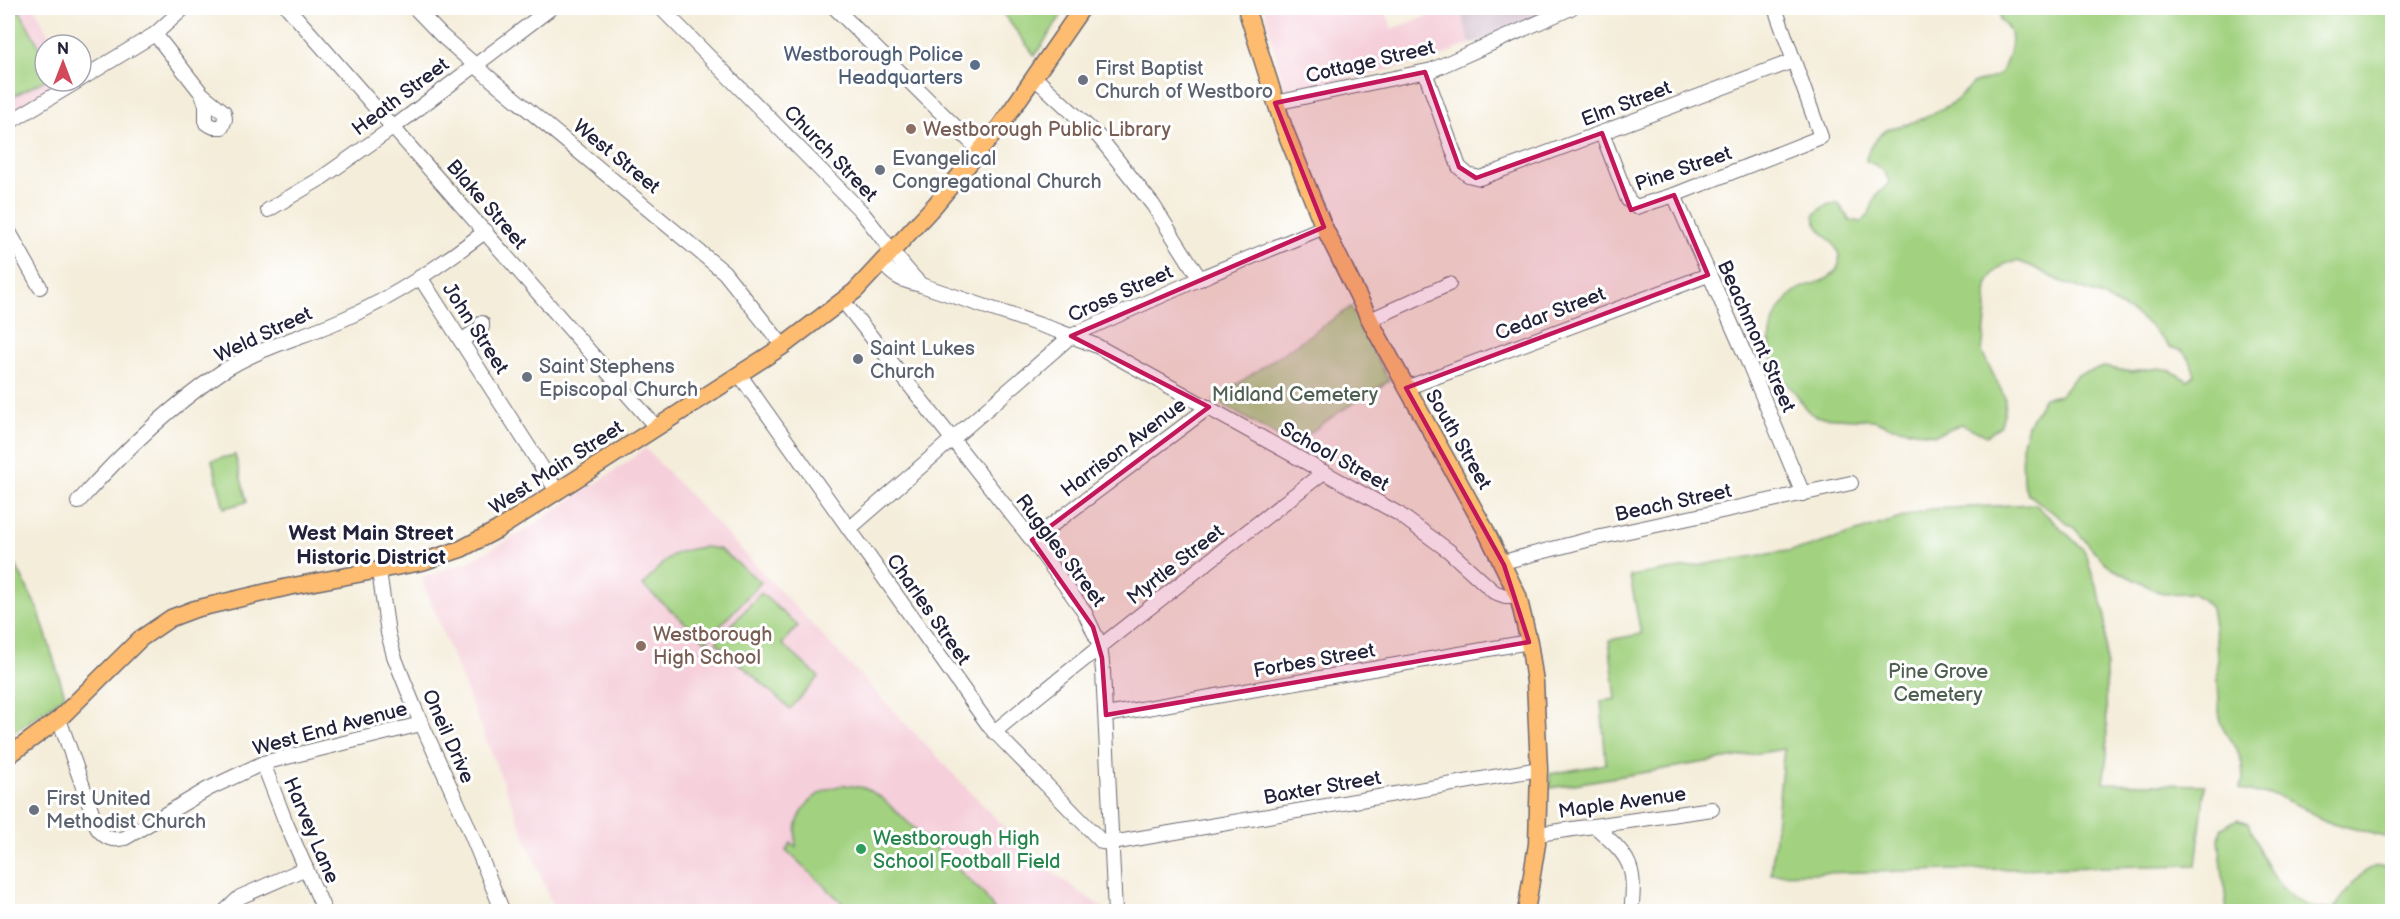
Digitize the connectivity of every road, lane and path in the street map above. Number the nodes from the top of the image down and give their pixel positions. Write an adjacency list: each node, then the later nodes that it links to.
1 (184, 8): 11 (street)
2 (288, 8): 21 (street, Blake Street)
3 (415, 8): 13 (street, West Street)
4 (551, 8): 13 (street, Heath Street)
5 (835, 8): 23 (street)
6 (1082, 8): 16 (main road, West Main Street)
7 (1246, 8): 19 (main road, South Street)
8 (1571, 8): 15 (street, Cottage Street)
9 (1775, 8): 12 (street)
10 (668, 10): 29 (street, Church Street)
11 (155, 34): 14 (street); 18 (street)
12 (1793, 61): 22 (street, Elm Street); 24 (street, Pine Street)
13 (474, 65): 21 (street, Heath Street); 40 (street, West Street)
14 (93, 72)
15 (1425, 72): 19 (street, Cottage Street); 22 (street, Elm Street)
16 (1035, 78): 23 (main road, West Main Street); 32 (street)
17 (58, 93): 20 (street)
18 (202, 94)
19 (1275, 102): 26 (main road, South Street)
20 (8, 123)
21 (394, 128): 25 (street, Heath Street); 28 (street, Blake Street)
22 (1602, 133): 24 (street, Pine Street)
23 (980, 151): 29 (main road, West Main Street)
24 (1674, 195): 30 (street, Beachmont Street)
25 (268, 210)
26 (1324, 227): 32 (street, Cross Street); 36 (main road, South Street)
27 (8, 230): 34 (street)
28 (486, 231): 31 (street, Weld Street); 44 (street, Blake Street)
29 (888, 257): 35 (main road, West Main Street); 38 (street, School Street)
30 (1708, 275): 42 (street, Cedar Street); 49 (street, Beachmont Street)
31 (420, 277): 39 (street, John Street); 50 (street, Weld Street)
32 (1200, 279): 38 (street, Cross Street)
33 (1449, 284): 36 (street)
34 (40, 287)
35 (843, 301): 40 (main road, West Main Street); 45 (street, Ruggles Street)
36 (1370, 320): 42 (main road, South Street)
37 (482, 323): 39 (street)
38 (1071, 336): 43 (street, School Street); 45 (street, Cross Street)
39 (461, 341): 48 (street, John Street)
40 (783, 346): 41 (main road, West Main Street)
41 (739, 374): 44 (main road, West Main Street); 51 (street, Charles Street)
42 (1406, 388): 53 (main road, South Street)
43 (1209, 407): 46 (street, School Street); 52 (street, Harrison Avenue)
44 (656, 427): 48 (main road, West Main Street)
45 (951, 440): 51 (street, Cross Street); 52 (street, Ruggles Street)
46 (1324, 472): 55 (street, School Street); 57 (street, Myrtle Street)
47 (1851, 483): 49 (street, Beach Street)
48 (556, 491): 54 (main road, West Main Street)
49 (1803, 494): 53 (street, Beach Street)
50 (78, 501)
51 (849, 529): 61 (street, Charles Street)
52 (1032, 540): 57 (street, Ruggles Street)
53 (1503, 562): 55 (main road, South Street)
54 (379, 571): 59 (main road, West Main Street); 60 (street, Oneil Drive)
55 (1518, 596): 56 (main road, South Street)
56 (1529, 642): 58 (street, Forbes Street); 64 (main road, South Street)
57 (1100, 645): 58 (street, Ruggles Street); 61 (street, Myrtle Street)
58 (1106, 715): 68 (street, Ruggles Street)
59 (59, 719): 62 (main road, West Main Street); 63 (street, West End Avenue)
60 (421, 724): 63 (street, West End Avenue); 72 (street, Oneil Drive)
61 (994, 732): 68 (street, Charles Street)
62 (8, 756)
63 (262, 763): 69 (street, Harvey Lane)
64 (1539, 769): 67 (main road, South Street); 68 (street, Baxter Street)
65 (1712, 809): 66 (street, Maple Avenue)
66 (1595, 826): 67 (street, Maple Avenue); 75 (street)
67 (1538, 834): 74 (main road, South Street)
68 (1112, 843): 73 (street, Ruggles Street)
69 (306, 868): 70 (street); 71 (street, Harvey Lane)
70 (224, 912)
71 (325, 912)
72 (503, 912)
73 (1115, 912)
74 (1526, 912)
75 (1631, 912)

